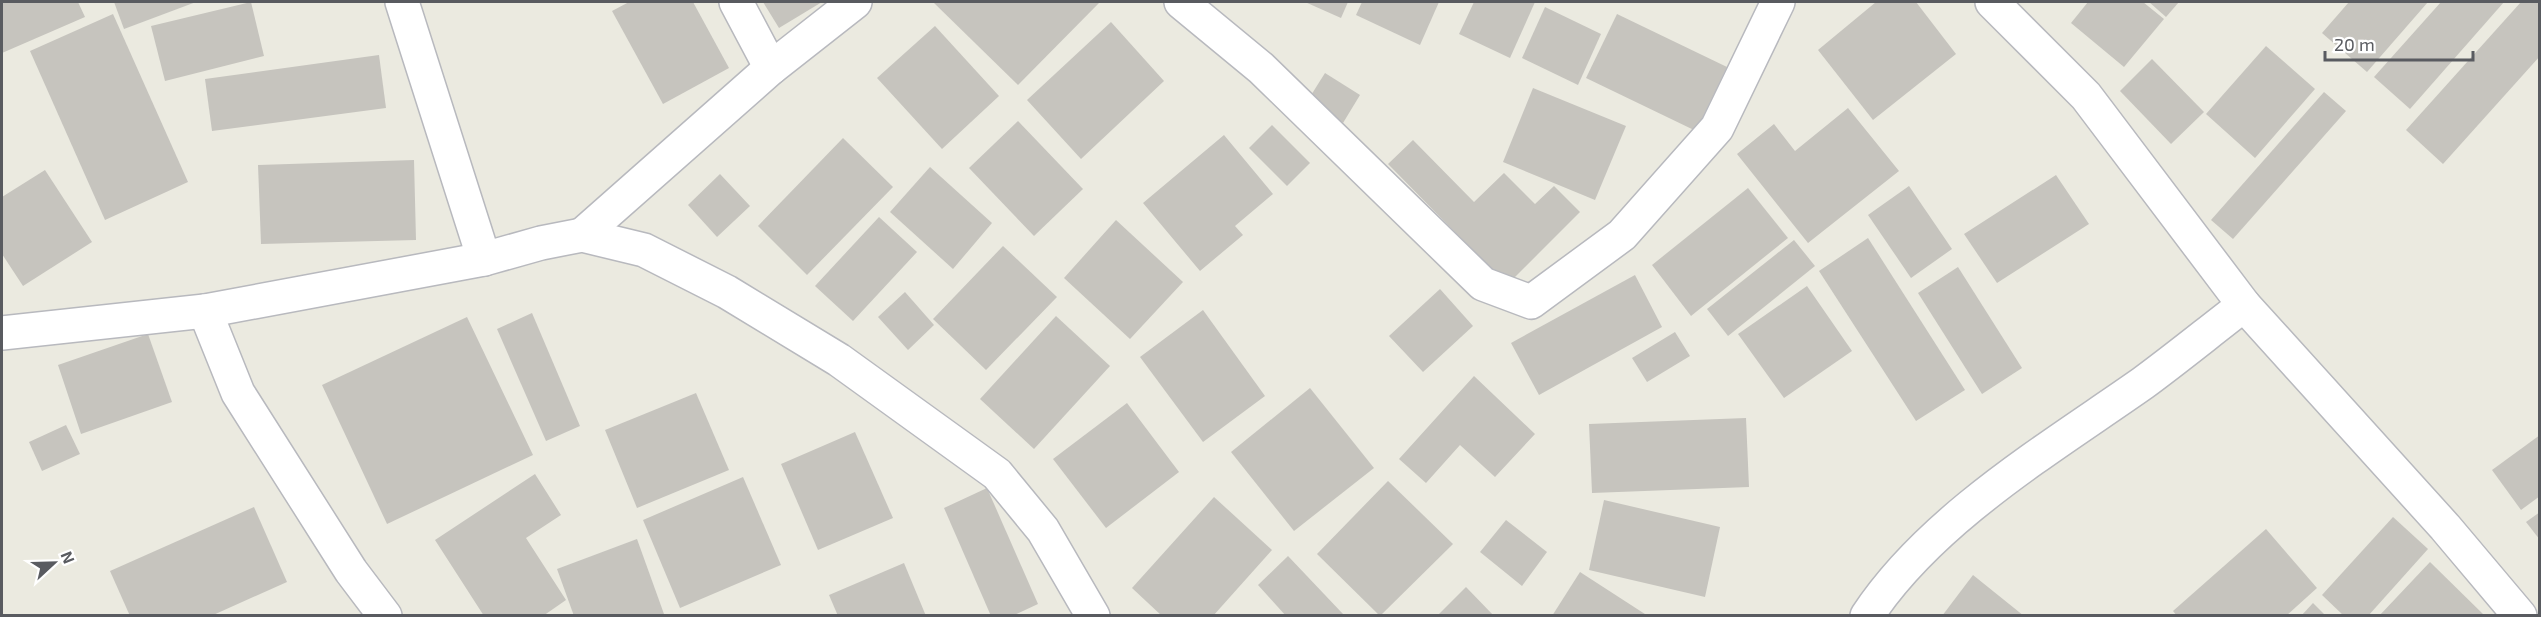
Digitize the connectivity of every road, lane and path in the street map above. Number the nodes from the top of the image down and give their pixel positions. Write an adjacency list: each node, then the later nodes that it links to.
1 (402, 2): 9 (street)
2 (736, 2): 7 (street)
3 (855, 2): 7 (street)
4 (1181, 2): 5 (street)
5 (1778, 2)
6 (1992, 2): 10 (street)
7 (771, 68): 8 (street)
8 (582, 235): 9 (street); 14 (street)
9 (484, 259): 11 (street)
10 (2244, 305): 15 (street); 16 (street)
11 (205, 311): 12 (street); 13 (street)
12 (2, 333)
13 (380, 614)
14 (1088, 614)
15 (1867, 615)
16 (2520, 615)

